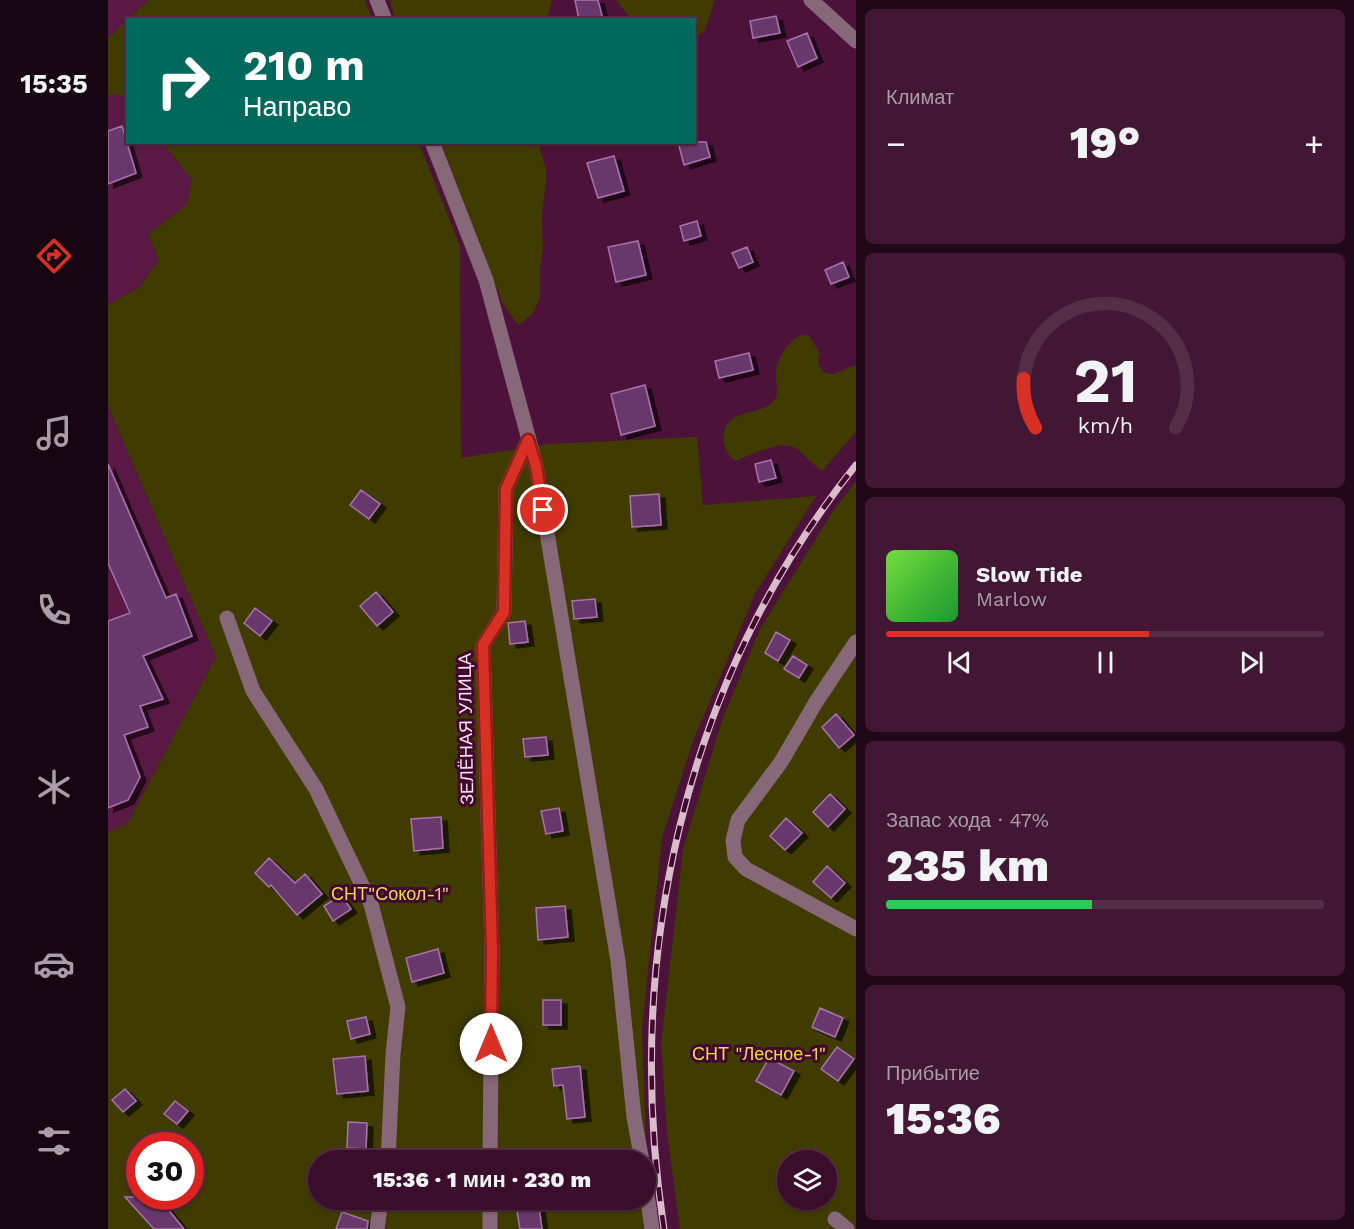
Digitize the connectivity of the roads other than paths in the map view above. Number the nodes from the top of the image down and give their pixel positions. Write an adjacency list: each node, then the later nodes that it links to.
1 (377, 0): 3 (street)
2 (811, 0): 4 (street)
3 (384, 18)
4 (856, 41)
5 (433, 144): 6 (street)
6 (528, 440): 11 (street, ЗЕЛЁНАЯ УЛИЦА); 12 (street)
7 (227, 618): 10 (street)
8 (856, 642): 9 (street)
9 (856, 929)
10 (389, 1150)
11 (490, 1150)
12 (640, 1150)
13 (379, 1210): 16 (street)
14 (490, 1210): 17 (street)
15 (649, 1210): 18 (street)
16 (376, 1229)
17 (490, 1229)
18 (652, 1229)

